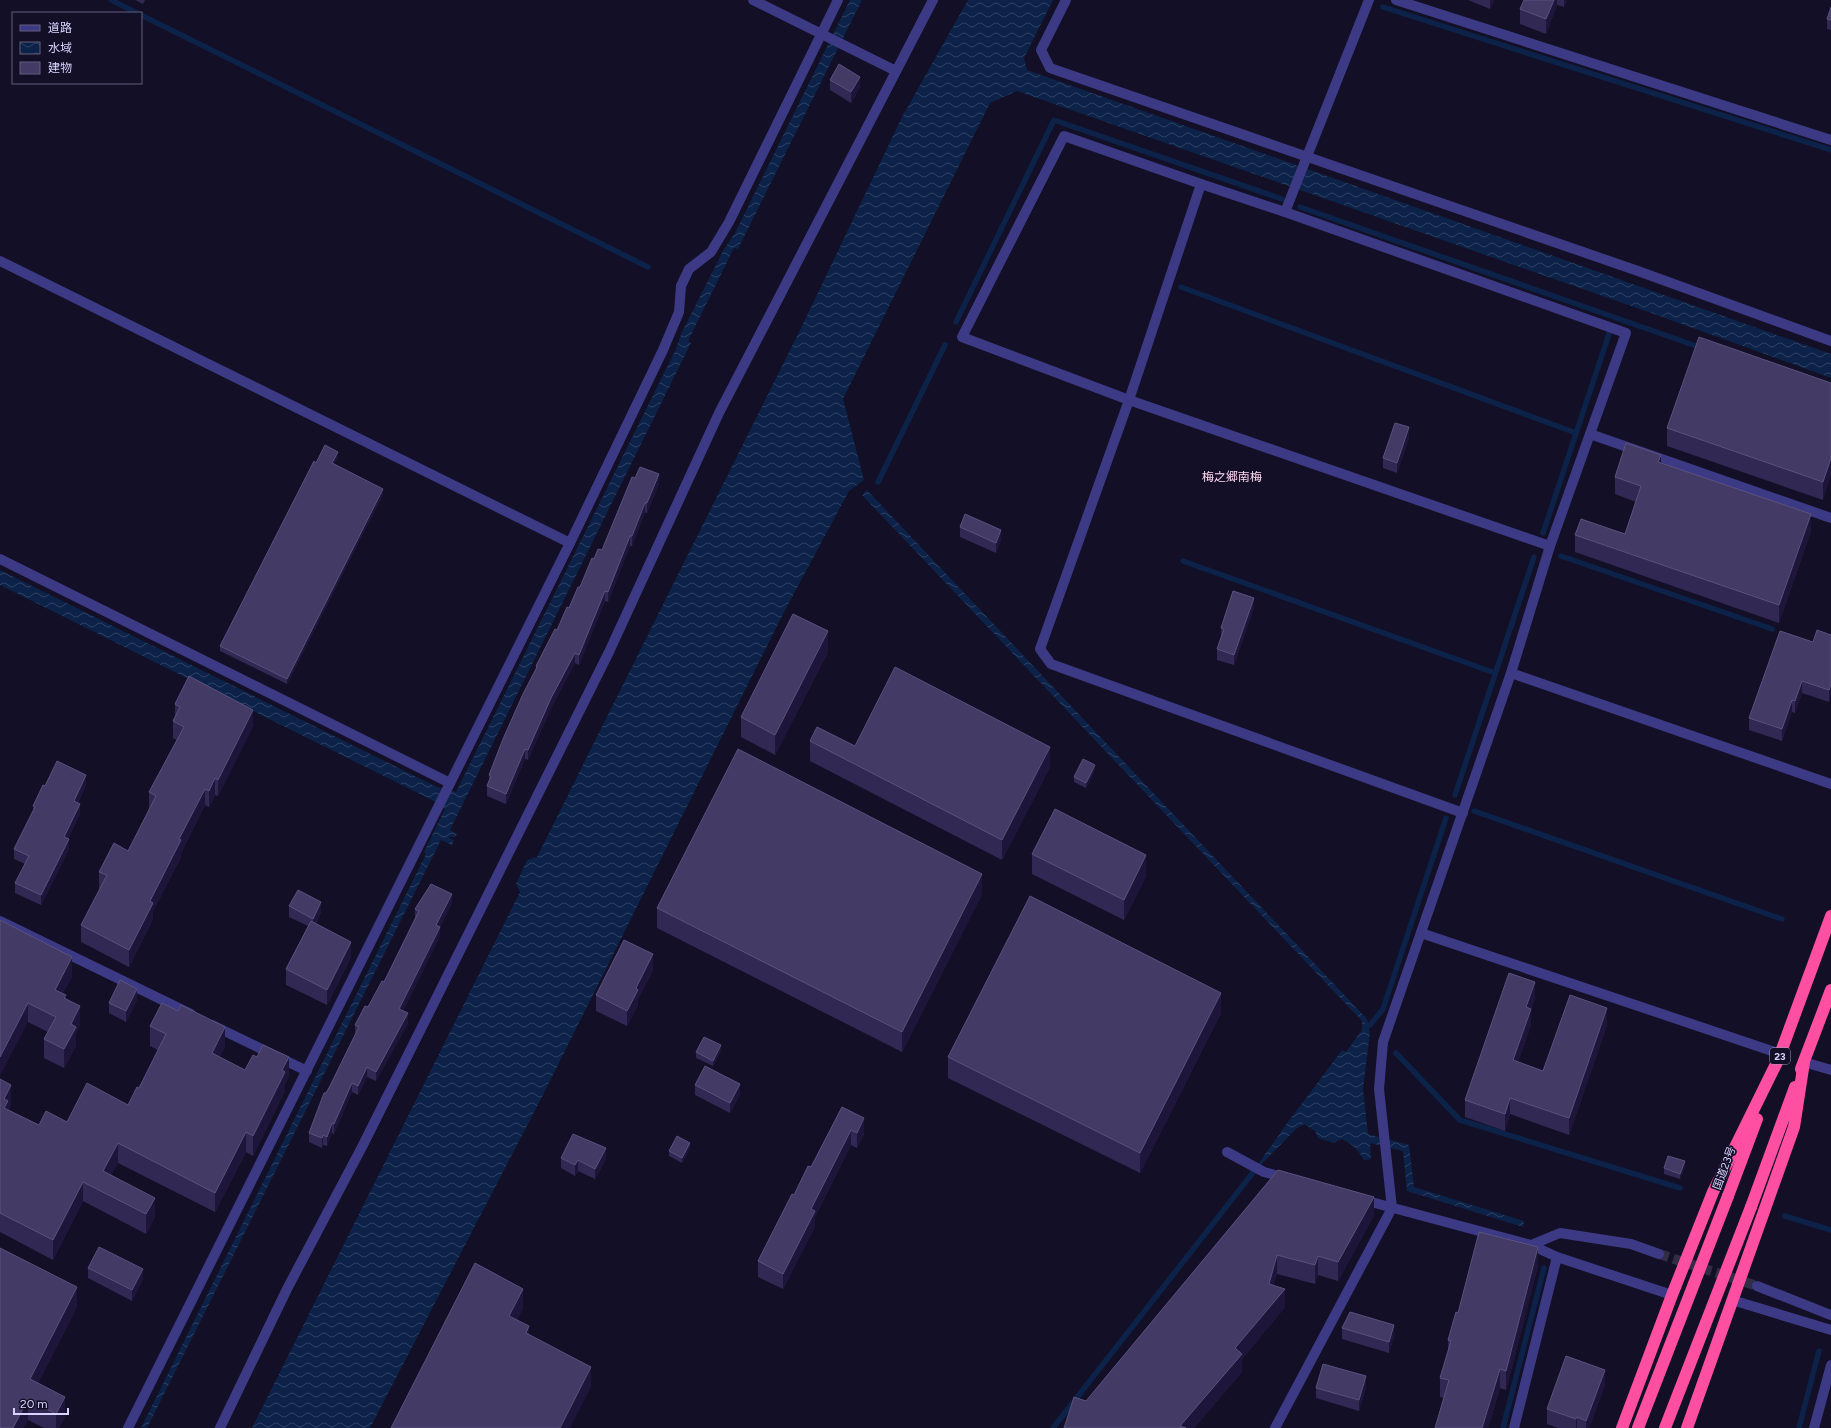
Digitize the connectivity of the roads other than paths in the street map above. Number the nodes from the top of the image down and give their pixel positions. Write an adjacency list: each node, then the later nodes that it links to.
1 (753, 0): 7 (street)
2 (838, 0): 7 (street)
3 (933, 0): 8 (street)
4 (1066, 0): 10 (street)
5 (1369, 0): 10 (street)
6 (1396, 0): 9 (street)
7 (824, 35): 8 (street); 18 (street)
8 (896, 71): 47 (street)
9 (1831, 140)
10 (1306, 160): 12 (street); 14 (street)
11 (1201, 184): 12 (street); 15 (street); 15 (street)
12 (1285, 212): 16 (street)
13 (0, 261): 18 (street)
14 (1831, 341)
15 (1130, 400): 19 (street); 24 (street)
16 (1590, 434): 17 (street); 19 (street)
17 (1831, 518)
18 (570, 543): 22 (street)
19 (1550, 546): 21 (street)
20 (0, 559): 22 (street)
21 (1511, 673): 23 (street); 24 (street)
22 (450, 783): 32 (street)
23 (1831, 784)
24 (1463, 813): 27 (street)
25 (1831, 916): 29 (highway, 国道23号 / 23)
26 (0, 921): 32 (street)
27 (1421, 933): 29 (street); 36 (street)
28 (1831, 990): 30 (highway, 23)
29 (1781, 1054): 41 (highway); 51 (highway, 国道23号 / 23, bridge)
30 (1804, 1062): 31 (street); 42 (highway); 52 (highway, 23, bridge)
31 (1831, 1070)
32 (307, 1071): 46 (street)
33 (1227, 1152): 34 (street)
34 (1294, 1180)
35 (1347, 1195): 36 (street)
36 (1392, 1208): 37 (street); 48 (street)
37 (1531, 1245): 38 (street); 39 (street)
38 (1659, 1254)
39 (1556, 1257): 41 (street); 49 (street)
40 (1757, 1286): 43 (street)
41 (1672, 1295): 50 (highway)
42 (1732, 1300): 44 (street); 53 (highway)
43 (1831, 1315)
44 (1831, 1330)
45 (1831, 1365): 54 (street)
46 (128, 1428)
47 (220, 1428)
48 (1275, 1428)
49 (1514, 1428)
50 (1622, 1428)
51 (1638, 1428)
52 (1665, 1428)
53 (1687, 1428)
54 (1814, 1428)

